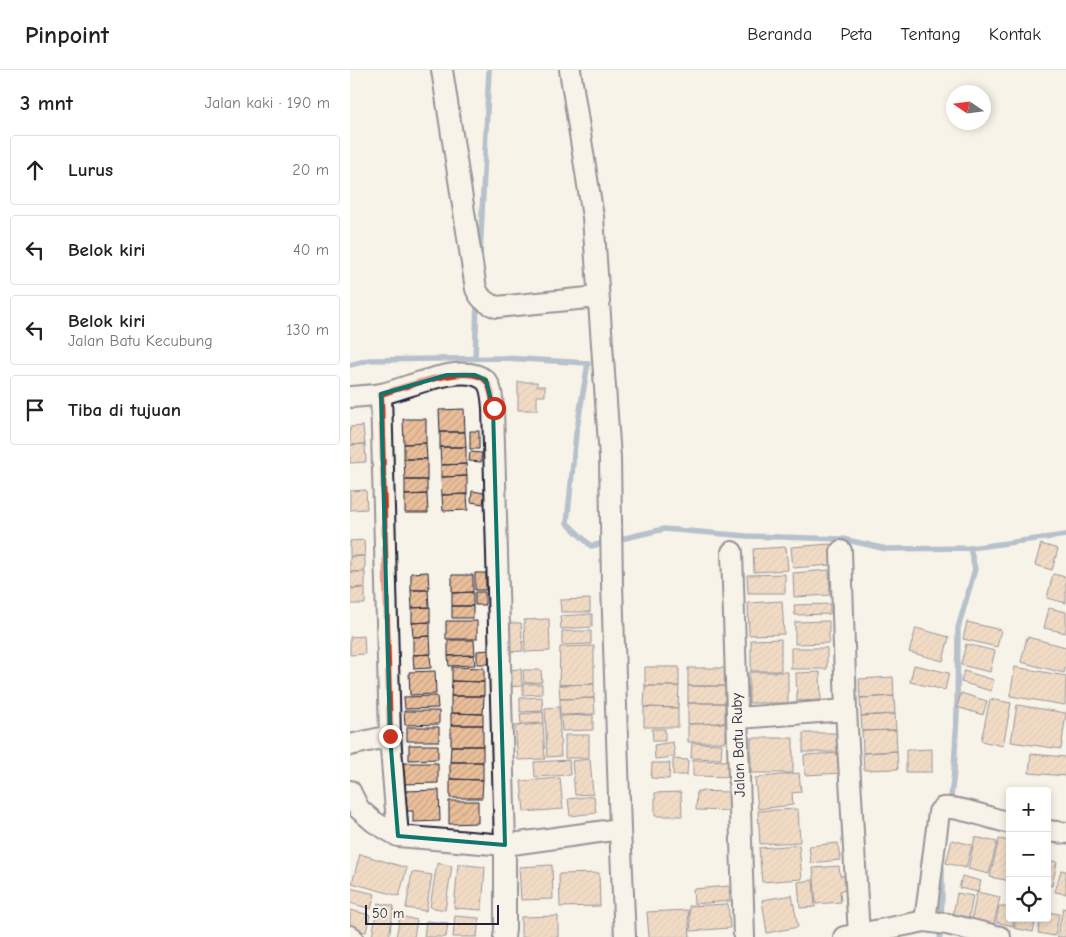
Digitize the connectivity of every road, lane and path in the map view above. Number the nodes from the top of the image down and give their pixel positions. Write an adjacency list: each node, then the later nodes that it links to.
1 (442, 70): 3 (street)
2 (570, 70): 3 (street)
3 (598, 297): 14 (street)
4 (381, 394): 5 (street); 10 (street); 18 (street)
5 (350, 397)
6 (842, 551): 8 (street)
7 (732, 552): 9 (street, Jalan Batu Ruby)
8 (846, 710): 9 (street); 20 (street)
9 (738, 718): 24 (street, Jalan Batu Ruby)
10 (390, 736): 11 (street); 17 (street)
11 (350, 745)
12 (350, 792): 17 (street)
13 (1006, 822): 19 (street)
14 (620, 829): 18 (street); 23 (street)
15 (1051, 832): 16 (street)
16 (1066, 834)
17 (398, 836): 18 (street)
18 (505, 845): 22 (street)
19 (935, 923): 20 (street); 21 (street)
20 (852, 936)
21 (990, 936)
22 (504, 937)
23 (625, 937)
24 (744, 937)

